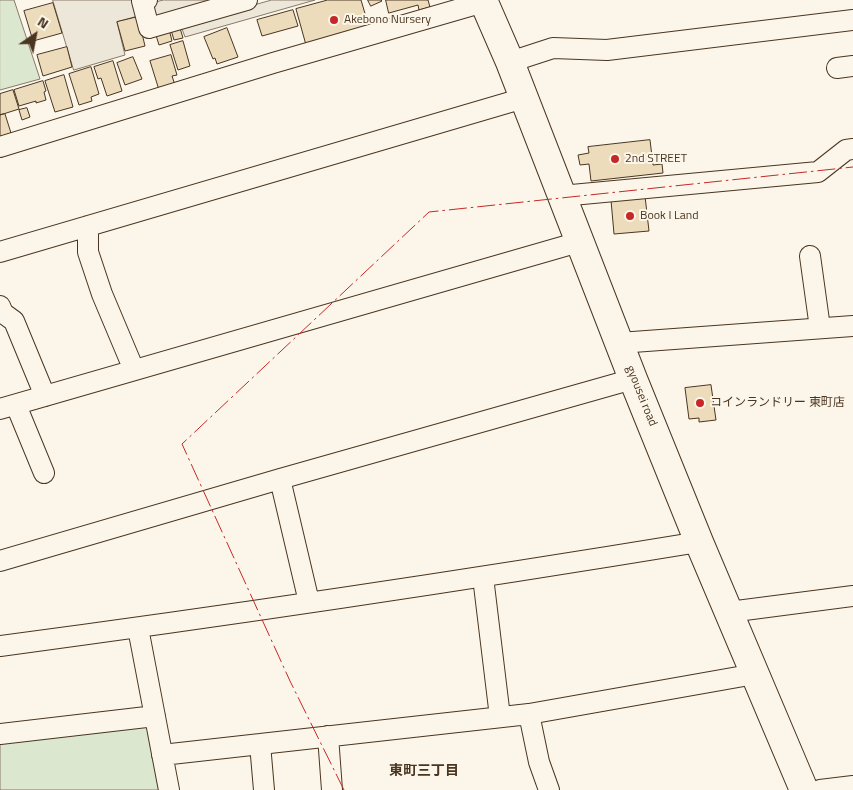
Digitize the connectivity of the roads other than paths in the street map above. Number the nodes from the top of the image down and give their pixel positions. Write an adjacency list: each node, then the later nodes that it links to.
1 (144, 0): 2 (street)
2 (247, 0)
3 (484, 1): 5 (highway, gyousei road); 7 (street)
4 (853, 20): 5 (street)
5 (510, 62): 6 (highway, gyousei road)
6 (524, 98): 9 (highway, gyousei road); 10 (street)
7 (0, 146)
8 (853, 149): 9 (street)
9 (561, 196): 11 (highway, gyousei road)
10 (88, 226): 12 (street); 18 (street)
11 (579, 242): 17 (highway, gyousei road); 18 (street)
12 (0, 252)
13 (810, 256): 16 (street)
14 (0, 306): 20 (street)
15 (853, 326): 16 (street)
16 (820, 328): 17 (street)
17 (619, 343): 19 (highway, gyousei road)
18 (134, 370): 20 (street)
19 (633, 379): 23 (street); 24 (highway, gyousei road)
20 (44, 396): 21 (street)
21 (8, 407): 22 (street)
22 (44, 474)
23 (280, 478): 25 (street); 28 (street)
24 (700, 542): 26 (street); 29 (highway, gyousei road)
25 (0, 561)
26 (483, 577): 28 (street); 35 (street)
27 (853, 596): 29 (street)
28 (309, 602): 30 (street)
29 (729, 612): 32 (highway, gyousei road)
30 (138, 628): 31 (street); 34 (street)
31 (0, 646)
32 (755, 674): 33 (street); 45 (highway, gyousei road)
33 (529, 714): 35 (street); 44 (street)
34 (155, 716): 36 (street); 39 (street)
35 (500, 717): 37 (street)
36 (0, 734)
37 (328, 736): 38 (street); 43 (street)
38 (260, 744): 39 (street); 42 (street)
39 (162, 755): 41 (street)
40 (853, 786): 46 (street)
41 (169, 790)
42 (264, 790)
43 (332, 790)
44 (549, 790)
45 (804, 790)
46 (820, 790)

